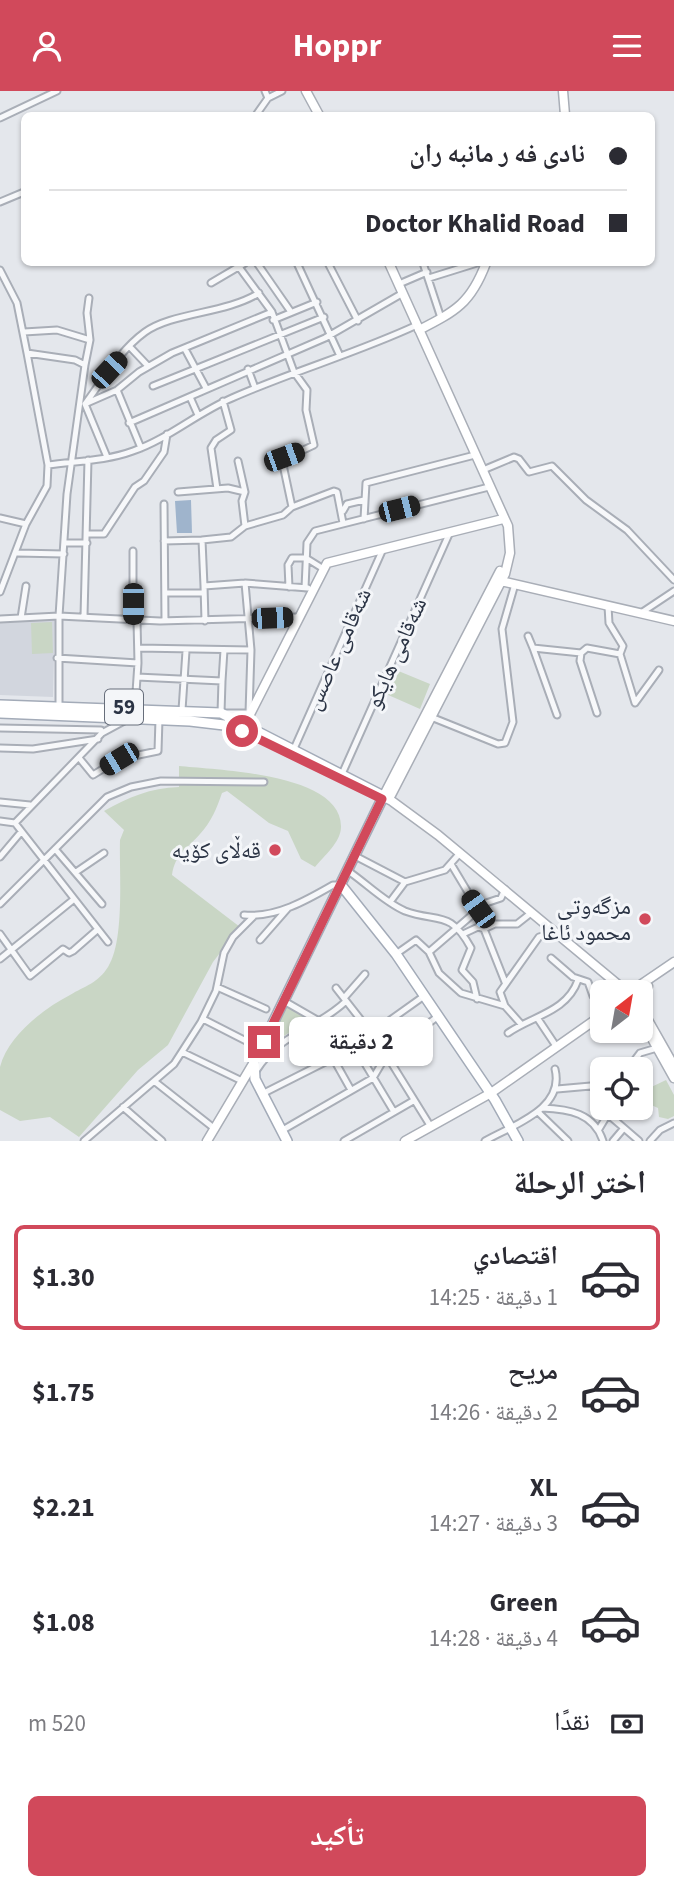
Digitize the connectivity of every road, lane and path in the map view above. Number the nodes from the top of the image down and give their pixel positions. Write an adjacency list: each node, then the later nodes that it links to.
1 (57, 91): 5 (street)
2 (282, 91): 6 (street)
3 (306, 91): 9 (street)
4 (563, 91): 10 (street)
5 (48, 93): 11 (street)
6 (267, 94): 8 (street)
7 (0, 107): 11 (street)
8 (258, 112)
9 (317, 112)
10 (565, 112)
11 (2, 117)
12 (21, 193): 13 (street)
13 (0, 202)
14 (240, 266): 27 (street)
15 (243, 266): 29 (street)
16 (259, 266): 34 (street)
17 (299, 266): 32 (street)
18 (330, 266): 38 (street)
19 (390, 266): 28 (street)
20 (424, 266): 25 (street)
21 (465, 266): 25 (street)
22 (478, 266): 26 (street)
23 (485, 266): 26 (street)
24 (0, 270): 40 (street)
25 (428, 275): 28 (street); 36 (street)
26 (482, 276): 36 (street)
27 (211, 283)
28 (399, 284): 30 (street)
29 (259, 293): 33 (street); 44 (street)
30 (403, 293): 38 (street); 39 (street)
31 (89, 298): 43 (street)
32 (317, 302): 34 (street); 35 (street)
33 (272, 312): 37 (street); 45 (street)
34 (292, 312): 37 (street)
35 (324, 317): 41 (street); 42 (street)
36 (441, 319): 39 (street)
37 (273, 320): 41 (street)
38 (358, 321): 42 (street)
39 (418, 327): 48 (street); 65 (street)
40 (24, 332): 43 (street); 46 (street)
41 (278, 335): 47 (street); 51 (street)
42 (331, 335): 47 (street); 48 (street)
43 (90, 340): 49 (street)
44 (130, 347): 50 (street); 60 (street)
45 (185, 349): 50 (street); 51 (street)
46 (27, 353): 49 (street); 70 (street)
47 (287, 354): 52 (street); 53 (street)
48 (340, 356): 53 (street)
49 (85, 365): 60 (street)
50 (148, 366): 57 (street)
51 (193, 368): 54 (street); 55 (street)
52 (248, 369): 55 (street); 56 (street)
53 (294, 372): 56 (street); 78 (street)
54 (153, 386)
55 (206, 388): 58 (street)
56 (255, 388): 59 (street)
57 (117, 390): 60 (street); 62 (street)
58 (190, 397): 61 (street); 62 (street)
59 (223, 401): 61 (street); 73 (street)
60 (82, 405): 66 (street); 69 (street)
61 (198, 415): 63 (street)
62 (129, 423): 64 (street)
63 (167, 435): 64 (street); 87 (street)
64 (141, 448): 66 (street)
65 (475, 455): 71 (street); 76 (street)
66 (107, 457): 67 (street)
67 (88, 460): 69 (street); 87 (street)
68 (238, 461): 75 (street)
69 (70, 462): 70 (street); 90 (street)
70 (48, 465): 84 (street)
71 (482, 470): 72 (street); 98 (street)
72 (489, 487): 81 (street); 82 (street)
73 (217, 489): 74 (street); 75 (street)
74 (178, 492)
75 (245, 492): 85 (street)
76 (363, 500): 79 (street); 81 (street)
77 (164, 504): 89 (street)
78 (292, 507): 79 (street); 85 (street)
79 (343, 512): 83 (street)
80 (0, 518): 84 (street)
81 (364, 519): 83 (street)
82 (504, 520): 86 (street); 99 (street)
83 (344, 523): 96 (street)
84 (26, 524): 94 (street)
85 (245, 526): 88 (street)
86 (450, 532): 92 (street); 155 (street, شه‌قامی هایكو)
87 (88, 534): 91 (street)
88 (202, 540): 89 (street); 102 (street)
89 (164, 541): 107 (street)
90 (65, 543): 91 (street); 95 (street)
91 (87, 543): 112 (street)
92 (383, 548): 97 (street); 153 (street, شه‌قامی عاصس)
93 (133, 551): 117 (street)
94 (17, 553): 95 (street); 106 (street)
95 (64, 554): 111 (street)
96 (306, 558): 97 (street); 103 (street); 104 (street)
97 (322, 568): 104 (street)
98 (674, 580)
99 (504, 581): 109 (street); 145 (street); 145 (street); 157 (street)
100 (245, 583): 102 (street); 103 (street); 116 (street)
101 (26, 586): 114 (street)
102 (204, 586): 108 (street)
103 (289, 587): 104 (street)
104 (308, 588): 113 (street)
105 (674, 591): 110 (street)
106 (0, 592)
107 (165, 593): 108 (street); 118 (street)
108 (204, 593): 119 (street)
109 (608, 605): 110 (street); 128 (street)
110 (641, 613): 120 (street)
111 (59, 615): 112 (street); 114 (street); 129 (street)
112 (84, 616): 117 (street)
113 (297, 617): 116 (street); 141 (street)
114 (21, 618): 115 (street)
115 (0, 619)
116 (247, 619): 119 (street); 125 (street)
117 (135, 620): 118 (street); 122 (street)
118 (166, 621): 119 (street)
119 (205, 621)
120 (674, 621)
121 (528, 636): 123 (street)
122 (138, 648): 126 (street); 130 (street)
123 (533, 648): 127 (street); 143 (street)
124 (223, 650): 125 (street); 126 (street); 134 (street)
125 (251, 650): 141 (street)
126 (186, 651): 133 (street)
127 (581, 653): 128 (street); 142 (street)
128 (620, 654): 131 (street)
129 (57, 658): 130 (street); 136 (street)
130 (138, 663): 132 (street)
131 (659, 670)
132 (137, 677): 133 (street); 137 (street)
133 (184, 679): 134 (street); 138 (street)
134 (222, 681): 140 (street)
135 (0, 705): 136 (main road, 59)
136 (58, 705): 137 (main road, 59)
137 (135, 708): 138 (main road, 59)
138 (182, 711): 140 (main road, 59)
139 (0, 713): 144 (main road, 59)
140 (221, 713): 141 (street); 148 (main road); 150 (main road, 59)
141 (249, 713): 150 (street)
142 (597, 713)
143 (556, 715)
144 (99, 716): 146 (main road, 59); 151 (street)
145 (431, 717): 157 (street)
146 (132, 718): 147 (main road, 59); 151 (street)
147 (159, 719): 148 (main road, 59); 154 (street)
148 (220, 724): 150 (main road, 59)
149 (0, 728): 151 (street)
150 (243, 729): 153 (main road, 59); 157 (main road, 59)
151 (101, 734): 152 (street); 154 (street)
152 (0, 748)
153 (293, 751): 155 (main road, 59)
154 (80, 759): 159 (street)
155 (342, 774): 157 (main road, 59)
156 (264, 782): 163 (street)
157 (385, 798): 165 (street); 167 (main road); 173 (main road)
158 (0, 802): 159 (street)
159 (30, 805): 161 (street)
160 (0, 821): 161 (street)
161 (15, 823): 162 (street)
162 (21, 832): 166 (street); 168 (street)
163 (55, 849): 168 (street); 170 (street)
164 (104, 853): 170 (street)
165 (460, 853): 169 (street); 174 (street)
166 (0, 857)
167 (359, 857): 171 (main road); 172 (street)
168 (43, 861): 175 (street); 177 (street)
169 (451, 865): 172 (street); 180 (street)
170 (76, 872): 178 (street)
171 (351, 873): 173 (main road); 176 (street)
172 (405, 882): 176 (street)
173 (343, 886): 179 (street); 194 (main road); 210 (main road)
174 (505, 889): 180 (street); 181 (street)
175 (73, 900): 186 (street); 192 (street)
176 (390, 901): 184 (street)
177 (0, 904)
178 (102, 904)
179 (289, 908): 183 (street); 190 (street)
180 (478, 909): 184 (street)
181 (531, 913): 185 (street); 187 (street)
182 (244, 915): 183 (street)
183 (254, 916): 205 (street)
184 (457, 927): 189 (street); 193 (street)
185 (484, 929): 189 (street); 202 (street)
186 (97, 930): 191 (street); 192 (street)
187 (553, 933): 200 (street); 202 (street)
188 (0, 934): 192 (street)
189 (463, 934): 208 (street)
190 (260, 940)
191 (108, 942)
192 (11, 949): 196 (street)
193 (429, 952): 194 (street); 208 (street)
194 (396, 954): 207 (main road)
195 (551, 958): 199 (street)
196 (0, 959)
197 (674, 965): 201 (street); 203 (street)
198 (365, 974): 209 (street)
199 (579, 980): 204 (street); 216 (street)
200 (613, 980)
201 (648, 980)
202 (505, 982): 211 (street)
203 (653, 982)
204 (590, 985)
205 (217, 986): 212 (street); 215 (street)
206 (336, 988): 209 (street)
207 (424, 996): 213 (main road); 221 (street)
208 (477, 999): 211 (street)
209 (345, 1000): 214 (street); 221 (street)
210 (284, 1001): 217 (street); 233 (main road)
211 (505, 1006): 219 (street)
212 (266, 1009)
213 (437, 1017): 230 (street); 244 (main road)
214 (328, 1018): 217 (street); 226 (street)
215 (203, 1019): 224 (street); 228 (street)
216 (538, 1019): 219 (street); 225 (street)
217 (317, 1020): 229 (street); 236 (street)
218 (590, 1023): 225 (street)
219 (521, 1024): 222 (street)
220 (653, 1031): 234 (street)
221 (373, 1033): 230 (street)
222 (508, 1033)
223 (653, 1039): 227 (street)
224 (250, 1043)
225 (556, 1046): 244 (street)
226 (355, 1047): 229 (street); 237 (street)
227 (657, 1048): 231 (street); 238 (street)
228 (183, 1052): 239 (street); 240 (street)
229 (342, 1054): 232 (street)
230 (386, 1056): 237 (street); 246 (street)
231 (637, 1057)
232 (332, 1058): 243 (street); 245 (street)
233 (254, 1062): 236 (main road); 240 (street)
234 (674, 1066)
235 (555, 1069): 242 (street)
236 (254, 1073): 245 (main road)
237 (373, 1078): 243 (street); 249 (street)
238 (674, 1078)
239 (154, 1081): 247 (street); 256 (street)
240 (242, 1081): 256 (street)
241 (590, 1087): 242 (street)
242 (556, 1089): 248 (street)
243 (351, 1090): 259 (street)
244 (491, 1093): 253 (street); 254 (main road)
245 (262, 1094): 259 (main road)
246 (413, 1101): 249 (street); 253 (street)
247 (123, 1107): 258 (street); 262 (street)
248 (540, 1110): 254 (street); 257 (street); 268 (street)
249 (394, 1112): 264 (street)
250 (604, 1120): 257 (street)
251 (615, 1120): 255 (street)
252 (674, 1123): 272 (street)
253 (431, 1127): 265 (street)
254 (510, 1127): 266 (street); 267 (main road)
255 (624, 1128): 270 (street); 271 (street)
256 (215, 1129): 263 (street)
257 (599, 1129): 269 (street)
258 (89, 1134): 260 (street); 261 (street)
259 (284, 1138)
260 (83, 1141)
261 (96, 1141)
262 (162, 1141)
263 (207, 1141)
264 (344, 1141)
265 (405, 1141)
266 (485, 1141)
267 (518, 1141)
268 (568, 1141)
269 (603, 1141)
270 (613, 1141)
271 (639, 1141)
272 (650, 1141)

